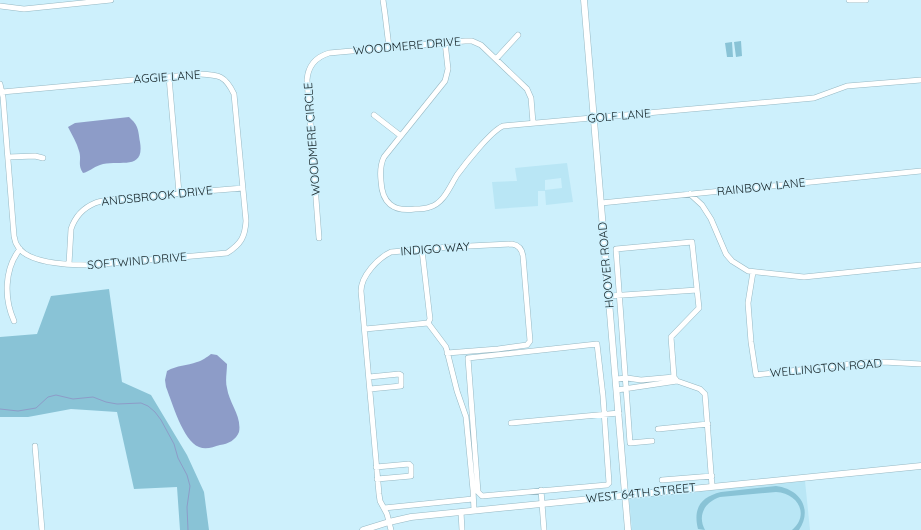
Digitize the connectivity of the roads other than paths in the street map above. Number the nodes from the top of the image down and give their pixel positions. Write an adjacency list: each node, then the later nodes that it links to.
1 (111, 0): 6 (street)
2 (383, 0): 9 (street)
3 (584, 0): 17 (street, HOOVER ROAD)
4 (849, 0): 5 (street)
5 (866, 0)
6 (0, 6)
7 (518, 35): 11 (street)
8 (445, 42): 9 (street, WOODMERE DRIVE); 11 (street, WOODMERE DRIVE); 19 (street)
9 (388, 47): 10 (street, WOODMERE DRIVE)
10 (330, 53): 27 (street, WOODMERE CIRCLE)
11 (496, 59): 18 (street, WOODMERE DRIVE)
12 (169, 77): 15 (street, AGGIE LANE); 23 (street, AGGIE LANE); 24 (street)
13 (921, 80): 17 (street, GOLF LANE)
14 (0, 84): 15 (street)
15 (2, 92): 20 (street)
16 (374, 115): 19 (street)
17 (594, 118): 18 (street, GOLF LANE); 26 (street, HOOVER ROAD)
18 (533, 123): 19 (street, GOLF LANE)
19 (401, 136)
20 (8, 157): 21 (street); 28 (street)
21 (43, 158)
22 (921, 171): 25 (street, RAINBOW LANE)
23 (243, 188): 24 (street, ANDSBROOK DRIVE); 29 (street, AGGIE LANE)
24 (179, 193): 31 (street, ANDSBROOK DRIVE)
25 (690, 194): 26 (street, RAINBOW LANE); 33 (street)
26 (601, 203): 35 (street, HOOVER ROAD)
27 (319, 238)
28 (20, 249): 31 (street, SOFTWIND DRIVE); 37 (street)
29 (232, 250): 31 (street, SOFTWIND DRIVE)
30 (422, 250): 38 (street); 39 (street, INDIGO WAY); 40 (street, INDIGO WAY)
31 (69, 264)
32 (921, 265): 33 (street)
33 (753, 272): 41 (street, WELLINGTON ROAD)
34 (697, 290): 36 (street); 36 (street, HOOVER ROAD); 45 (street)
35 (609, 296): 36 (street); 44 (street, HOOVER ROAD)
36 (618, 296): 43 (street, HOOVER ROAD)
37 (14, 321)
38 (428, 323): 39 (street); 40 (street)
39 (365, 329): 42 (street)
40 (448, 353): 64 (street)
41 (921, 364)
42 (369, 377): 46 (street); 46 (street)
43 (625, 378): 44 (street); 45 (street); 47 (street, HOOVER ROAD)
44 (616, 379): 48 (street, HOOVER ROAD)
45 (675, 379): 47 (street); 52 (street)
46 (370, 389): 57 (street)
47 (626, 389): 48 (street); 54 (street, HOOVER ROAD)
48 (617, 390): 49 (street, HOOVER ROAD)
49 (619, 413): 50 (street); 63 (street, HOOVER ROAD)
50 (604, 414): 51 (street); 62 (street); 62 (street)
51 (511, 423)
52 (708, 424): 53 (street); 58 (street)
53 (658, 429)
54 (652, 441)
55 (35, 446): 70 (street)
56 (921, 466): 61 (street, WEST 64TH STREET)
57 (376, 467): 59 (street); 59 (street)
58 (712, 476): 60 (street, WEST 64TH STREET); 61 (street)
59 (377, 479): 66 (street)
60 (662, 480)
61 (712, 486): 63 (street, WEST 64TH STREET)
62 (541, 490): 65 (street)
63 (625, 495): 65 (street, WEST 64TH STREET); 75 (street, HOOVER ROAD)
64 (472, 498): 66 (street); 67 (street)
65 (542, 503): 67 (street, WEST 64TH STREET); 74 (street)
66 (384, 508): 69 (street)
67 (474, 510): 68 (street, WEST 64TH STREET)
68 (461, 512): 69 (street, WEST 64TH STREET); 73 (street)
69 (389, 522): 71 (street, WEST 64TH STREET); 72 (street)
70 (42, 530)
71 (363, 530)
72 (391, 530)
73 (462, 530)
74 (544, 530)
75 (628, 530)

